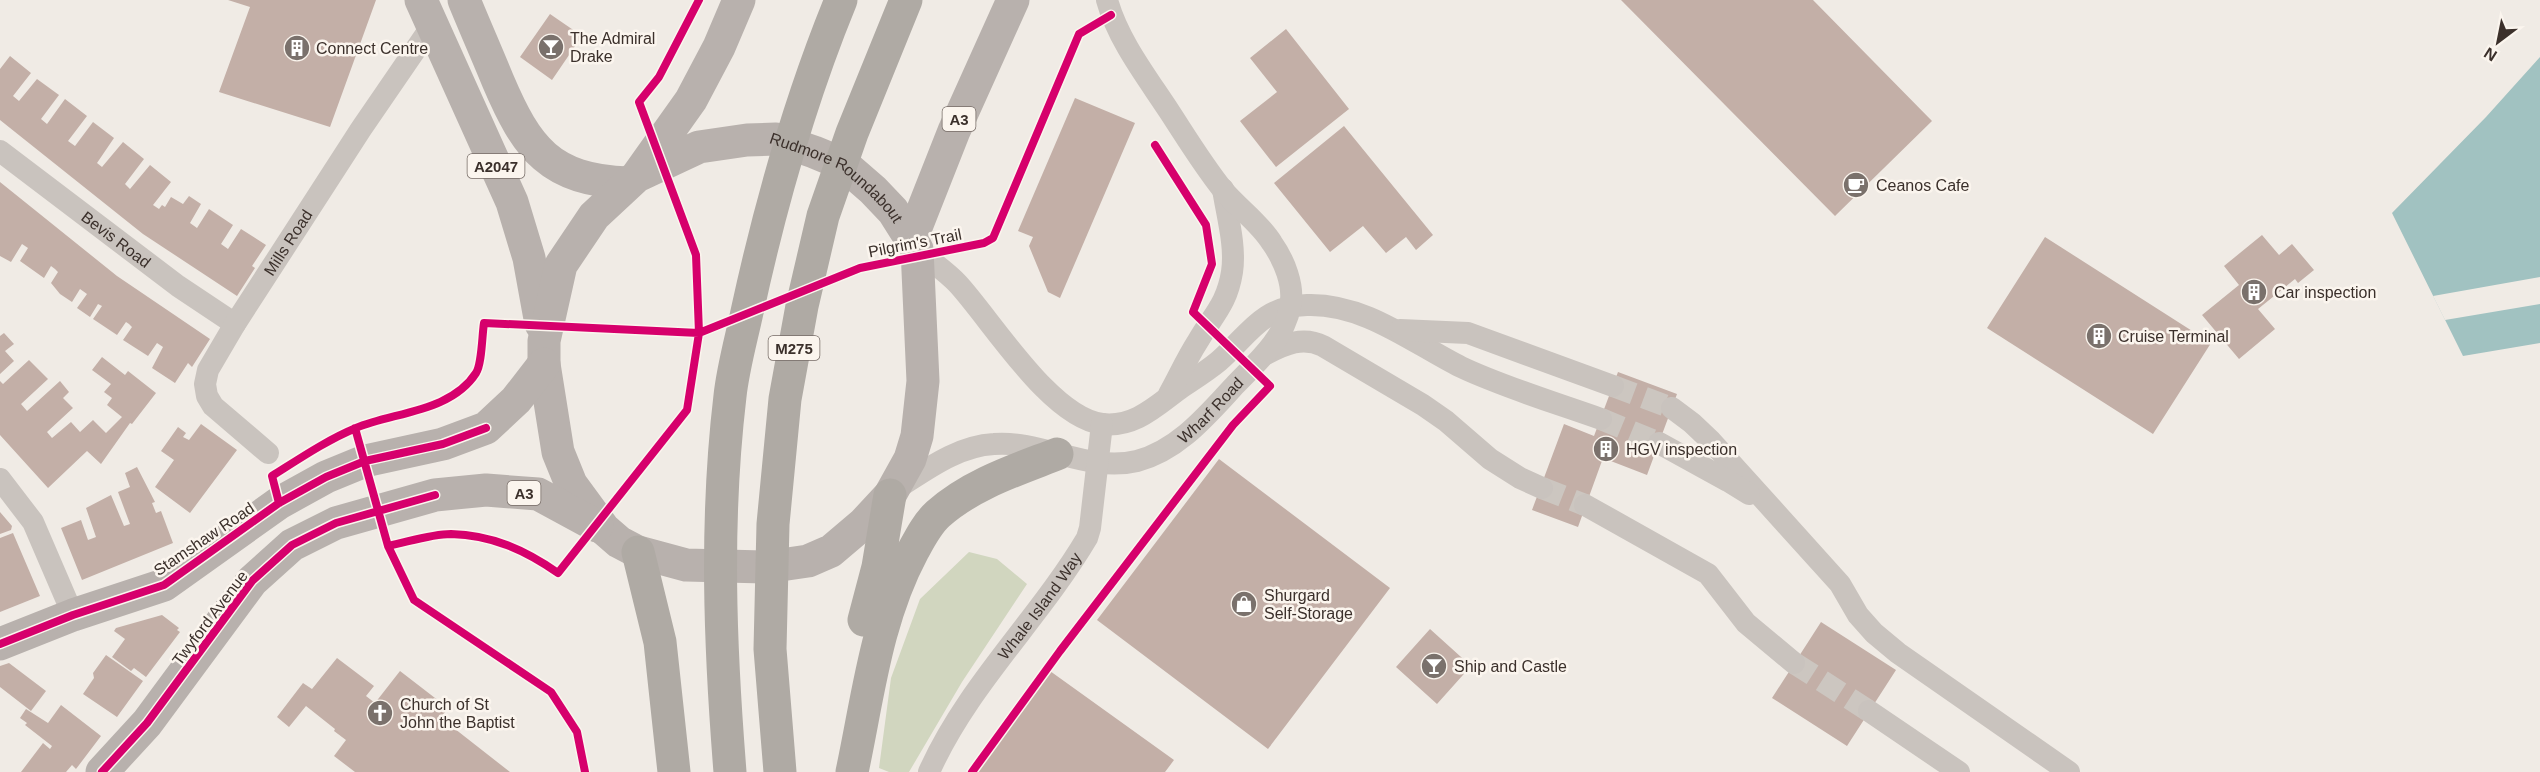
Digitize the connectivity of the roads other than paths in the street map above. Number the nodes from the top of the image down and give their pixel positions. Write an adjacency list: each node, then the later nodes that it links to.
1 (464, 0): 9 (main road, A2047)
2 (739, 0): 9 (main road)
3 (841, 0): 39 (highway)
4 (906, 0): 40 (highway, M275)
5 (1013, 0): 11 (main road, A3)
6 (1107, 0): 10 (street, Wharf Road)
7 (427, 12): 13 (street, Mills Road); 15 (main road, A2047)
8 (0, 151): 13 (street, Bevis Road)
9 (633, 180): 11 (main road, Rudmore Roundabout); 15 (main road, Rudmore Roundabout)
10 (1223, 189): 12 (street, Wharf Road); 18 (street, Wharf Road)
11 (914, 245): 21 (street); 28 (main road, Rudmore Roundabout)
12 (1290, 308): 14 (street); 16 (street, Wharf Road); 18 (street)
13 (235, 324): 23 (street, Mills Road)
14 (1396, 330): 17 (street); 20 (street)
15 (544, 352): 31 (main road, Rudmore Roundabout); 33 (main road, Stamshaw Road)
16 (1264, 355): 25 (street, Wharf Road); 27 (street)
17 (1613, 386)
18 (1167, 398): 21 (street)
19 (1672, 408): 30 (street)
20 (1600, 419)
21 (1102, 424): 25 (street, Whale Island Way)
22 (1659, 443): 30 (street)
23 (268, 453)
24 (1056, 454): 25 (street, Wharf Road); 28 (street, Wharf Road); 42 (highway)
25 (1098, 462): 43 (street, Whale Island Way)
26 (0, 479): 33 (street)
27 (1542, 488)
28 (892, 493): 32 (main road, Rudmore Roundabout); 41 (highway)
29 (1586, 505): 35 (street)
30 (1776, 512): 45 (street)
31 (604, 530): 32 (main road, Rudmore Roundabout); 37 (main road, Twyford Avenue / A3)
32 (638, 552): 38 (highway)
33 (73, 615): 34 (main road, Stamshaw Road)
34 (0, 644)
35 (1794, 663)
36 (1869, 711): 44 (street)
37 (115, 767)
38 (674, 772)
39 (730, 772)
40 (780, 772)
41 (847, 772)
42 (852, 772)
43 (929, 772)
44 (1959, 772)
45 (2069, 772)

